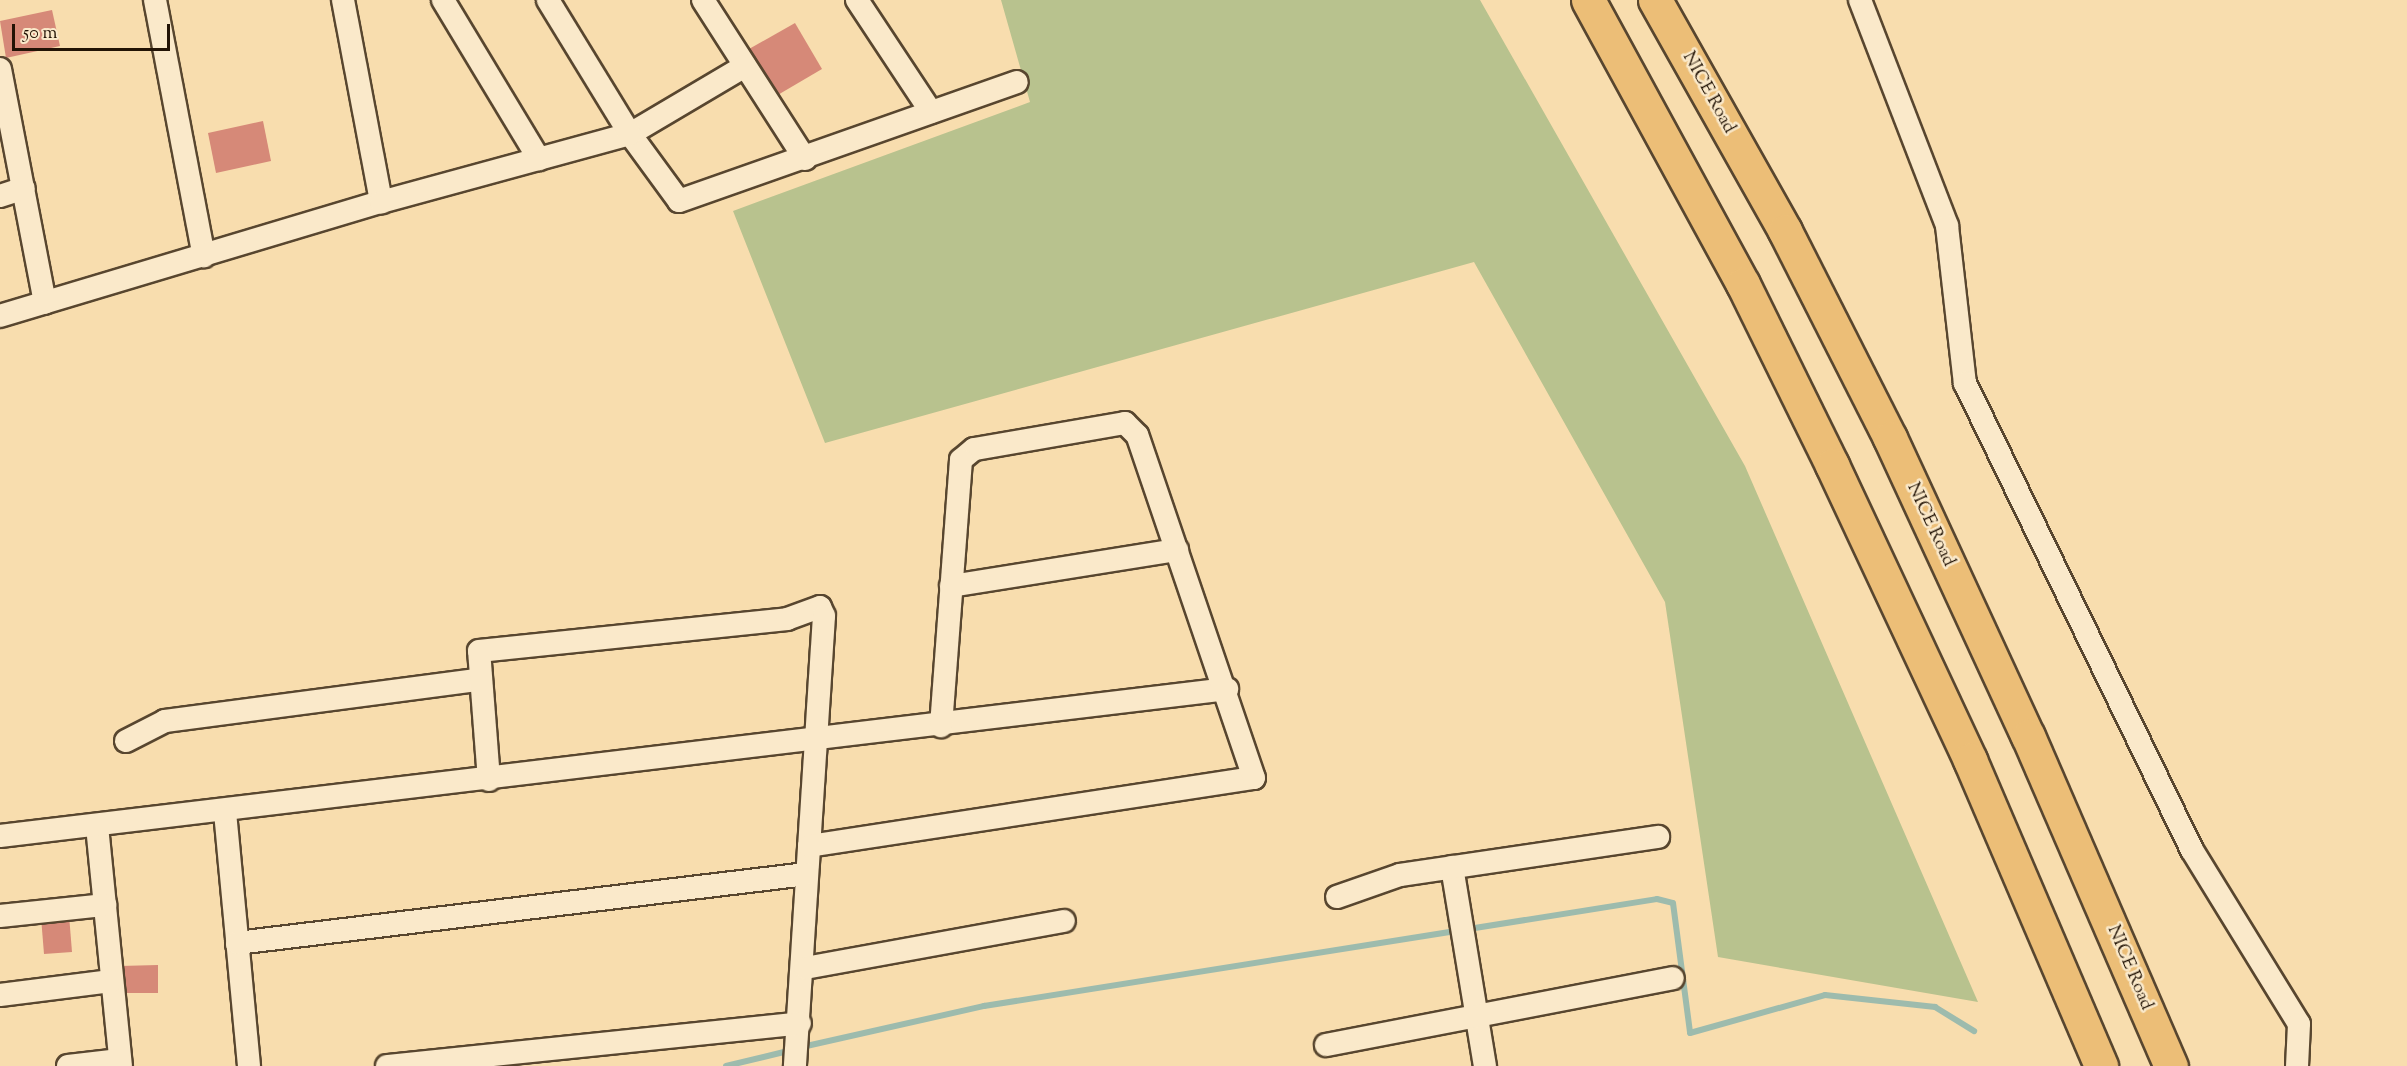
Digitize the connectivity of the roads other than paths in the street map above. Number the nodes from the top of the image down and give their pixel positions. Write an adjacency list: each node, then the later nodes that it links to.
1 (156, 0): 21 (street)
2 (343, 0): 20 (street)
3 (443, 0): 16 (street)
4 (549, 0): 15 (street)
5 (703, 0): 10 (street)
6 (857, 0): 14 (street)
7 (1588, 0): 57 (highway)
8 (1655, 0): 58 (highway, NICE Road)
9 (1860, 0): 59 (street)
10 (745, 66): 15 (street); 17 (street)
11 (0, 69): 13 (street)
12 (1017, 82): 14 (street)
13 (4, 107): 18 (street)
14 (931, 112): 17 (street)
15 (630, 134): 16 (street); 17 (street)
16 (539, 159): 20 (street)
17 (805, 159)
18 (24, 188): 19 (street); 22 (street)
19 (0, 196)
20 (381, 202): 21 (street)
21 (204, 256): 22 (street)
22 (45, 303): 23 (street)
23 (0, 316)
24 (1177, 550): 25 (street); 25 (street); 27 (street)
25 (951, 586): 28 (street)
26 (478, 680): 29 (street); 30 (street); 31 (street)
27 (1227, 689): 28 (street); 36 (street)
28 (941, 726): 29 (street)
29 (816, 740): 31 (street); 36 (street)
30 (126, 741)
31 (489, 780): 32 (street)
32 (225, 812): 33 (street); 43 (street)
33 (97, 826): 34 (street); 40 (street)
34 (0, 836)
35 (1658, 837): 37 (street)
36 (809, 846): 38 (street)
37 (1452, 867): 39 (street); 48 (street)
38 (806, 874): 43 (street); 44 (street)
39 (1337, 897)
40 (105, 905): 41 (street); 46 (street)
41 (0, 916)
42 (1064, 921): 44 (street)
43 (237, 943): 53 (street)
44 (805, 968): 49 (street)
45 (1673, 978): 48 (street)
46 (111, 981): 47 (street); 51 (street)
47 (0, 995)
48 (1477, 1017): 50 (street); 56 (street)
49 (800, 1023): 54 (street); 55 (street)
50 (1326, 1045)
51 (120, 1063): 52 (street)
52 (68, 1066)
53 (249, 1066)
54 (387, 1066)
55 (795, 1066)
56 (1485, 1066)
57 (2101, 1066)
58 (2171, 1066)
59 (2297, 1066)

